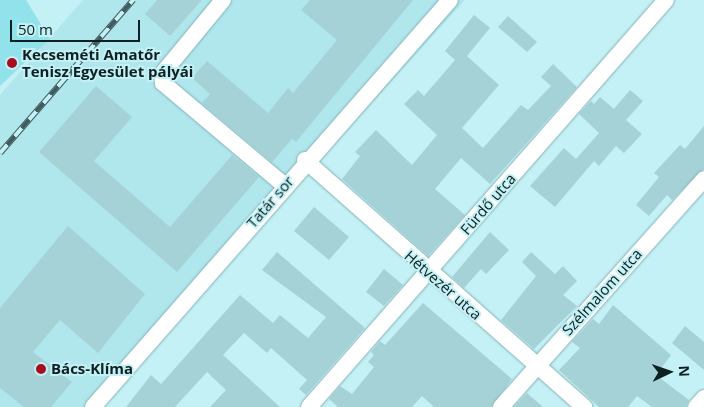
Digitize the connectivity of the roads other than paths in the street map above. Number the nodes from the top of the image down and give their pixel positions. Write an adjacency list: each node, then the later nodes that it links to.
1 (223, 0): 6 (street)
2 (450, 0): 4 (street, Tatár sor)
3 (666, 0): 7 (street, Fürdő utca)
4 (305, 160): 6 (street, Tatár sor); 7 (street, Hétvezér utca)
5 (704, 179): 8 (street, Szélmalom utca)
6 (284, 185): 10 (street, Tatár sor)
7 (429, 273): 8 (street, Hétvezér utca); 11 (street, Fürdő utca)
8 (536, 366): 12 (street, Szélmalom utca); 13 (street, Hétvezér utca)
9 (704, 398): 14 (street)
10 (93, 407)
11 (309, 407)
12 (501, 407)
13 (584, 407)
14 (696, 407)

